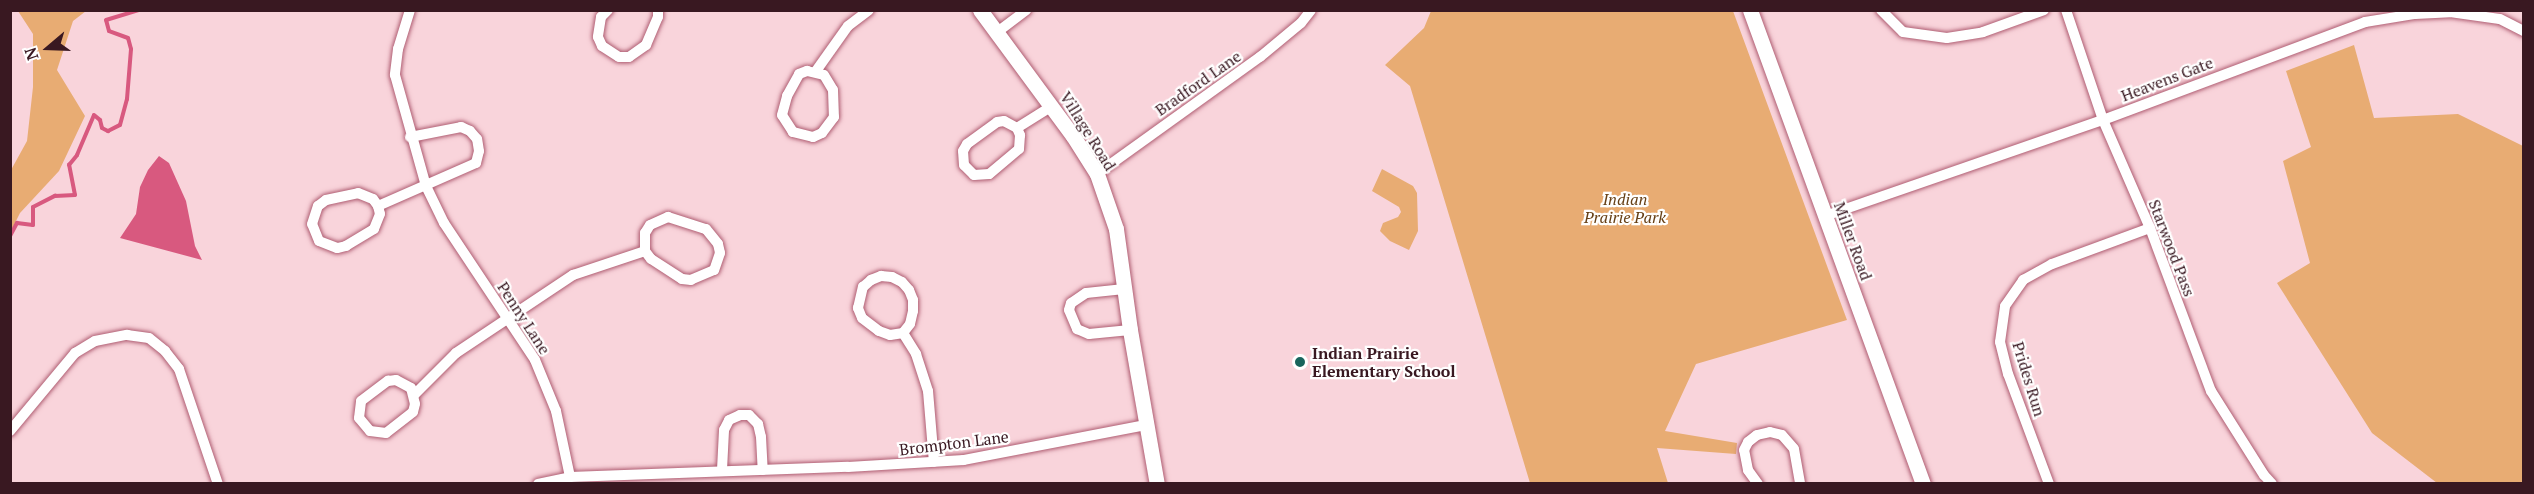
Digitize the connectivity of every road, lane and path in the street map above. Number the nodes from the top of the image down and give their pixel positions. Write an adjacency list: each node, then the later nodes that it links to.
1 (410, 10): 19 (street, Penny Lane)
2 (608, 10): 3 (street)
3 (658, 10)
4 (869, 10): 15 (street)
5 (980, 10): 14 (street, Village Road)
6 (1026, 10): 14 (street)
7 (1311, 10): 20 (street, Bradford Lane)
8 (1750, 10): 23 (street, Miller Road)
9 (1881, 10): 10 (street)
10 (2044, 10)
11 (2066, 10): 17 (street, Starwood Pass)
12 (2501, 15): 13 (street, Heavens Gate); 17 (street, Heavens Gate)
13 (2523, 31)
14 (996, 33): 16 (street, Village Road)
15 (816, 72): 15 (street)
16 (1052, 106): 18 (street); 20 (street, Village Road)
17 (2103, 120): 23 (street, Heavens Gate); 24 (street, Starwood Pass)
18 (1017, 128): 18 (street)
19 (410, 137): 21 (street, Penny Lane); 21 (street)
20 (1097, 174): 26 (street, Village Road)
21 (426, 186): 22 (street); 27 (street, Penny Lane)
22 (378, 206): 22 (street)
23 (1825, 216): 43 (street, Miller Road)
24 (2150, 228): 44 (street, Prides Run); 45 (street, Starwood Pass)
25 (645, 251): 25 (street); 27 (street)
26 (1124, 289): 28 (street, Village Road); 28 (street)
27 (509, 319): 30 (street); 36 (street, Penny Lane)
28 (1130, 330): 31 (street, Village Road)
29 (903, 333): 29 (street); 33 (street)
30 (414, 395): 30 (street)
31 (1145, 425): 33 (street, Brompton Lane); 40 (street, Village Road)
32 (10, 431): 38 (street)
33 (934, 462): 35 (street, Brompton Lane)
34 (722, 470): 35 (street, Brompton Lane); 35 (street); 37 (street, Brompton Lane)
35 (763, 470)
36 (570, 477): 37 (street, Brompton Lane); 39 (street, Brompton Lane)
37 (640, 479)
38 (218, 483)
39 (538, 483)
40 (1157, 483)
41 (1758, 483): 42 (street)
42 (1800, 483)
43 (1923, 483)
44 (2049, 483)
45 (2272, 483)

